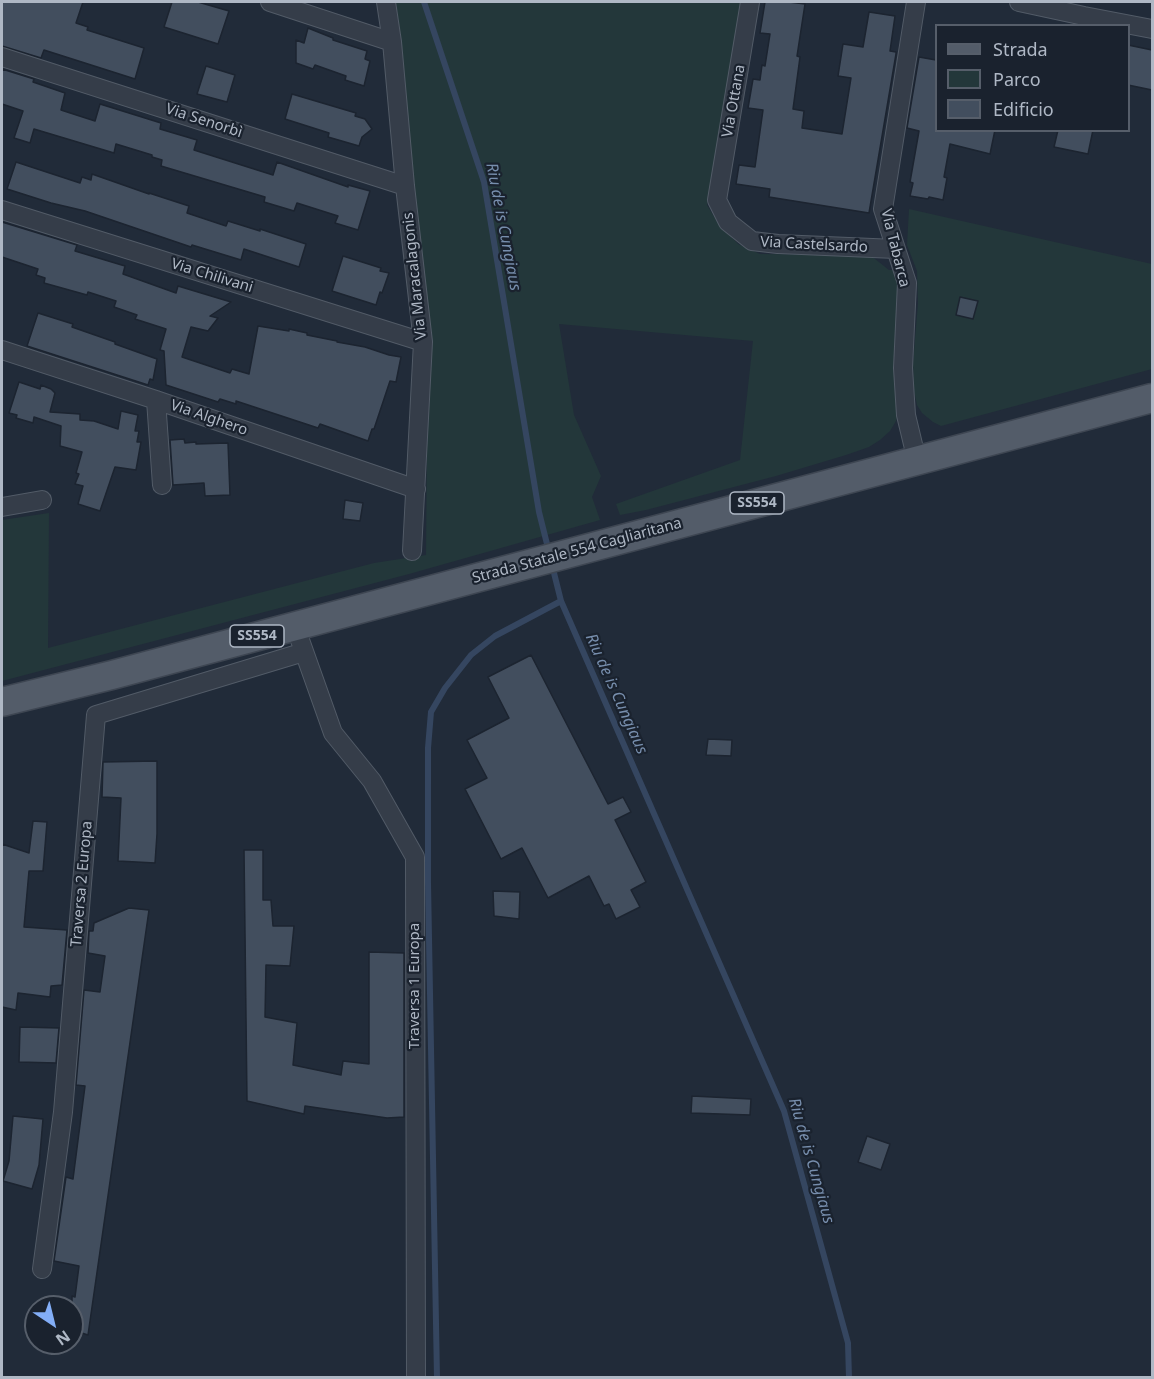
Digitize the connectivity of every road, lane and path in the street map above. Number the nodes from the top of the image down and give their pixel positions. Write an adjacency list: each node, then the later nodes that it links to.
1 (270, 2): 8 (street)
2 (386, 2): 8 (street, Via Maracalagonis)
3 (750, 2): 11 (street, Via Ottana)
4 (916, 2): 13 (street, Via Tabarca)
5 (1019, 2): 6 (street)
6 (1086, 9): 7 (street)
7 (1152, 29)
8 (392, 42): 10 (street, Via Maracalagonis)
9 (2, 57): 10 (street, Via Senorbì)
10 (405, 186): 14 (street, Via Maracalagonis)
11 (717, 200): 13 (street, Via Castelsardo)
12 (2, 210): 14 (street, Via Chilivani)
13 (896, 249): 18 (street, Via Tabarca)
14 (423, 342): 20 (street, Via Maracalagonis)
15 (2, 350): 17 (street, Via Alghero)
16 (1152, 398): 18 (main road, Strada Statale 554 Cagliaritana / SS554)
17 (156, 400): 19 (street); 20 (street, Via Alghero)
18 (917, 460): 24 (main road, Strada Statale 554 Cagliaritana / SS554)
19 (162, 485)
20 (416, 489): 23 (street, Via Maracalagonis)
21 (42, 500): 22 (street)
22 (2, 507)
23 (412, 552)
24 (299, 639): 25 (main road, Strada Statale 554 Cagliaritana / SS554); 26 (street, Traversa 2 Europa); 27 (street, Traversa 1 Europa)
25 (2, 702)
26 (42, 1269)
27 (416, 1377)

